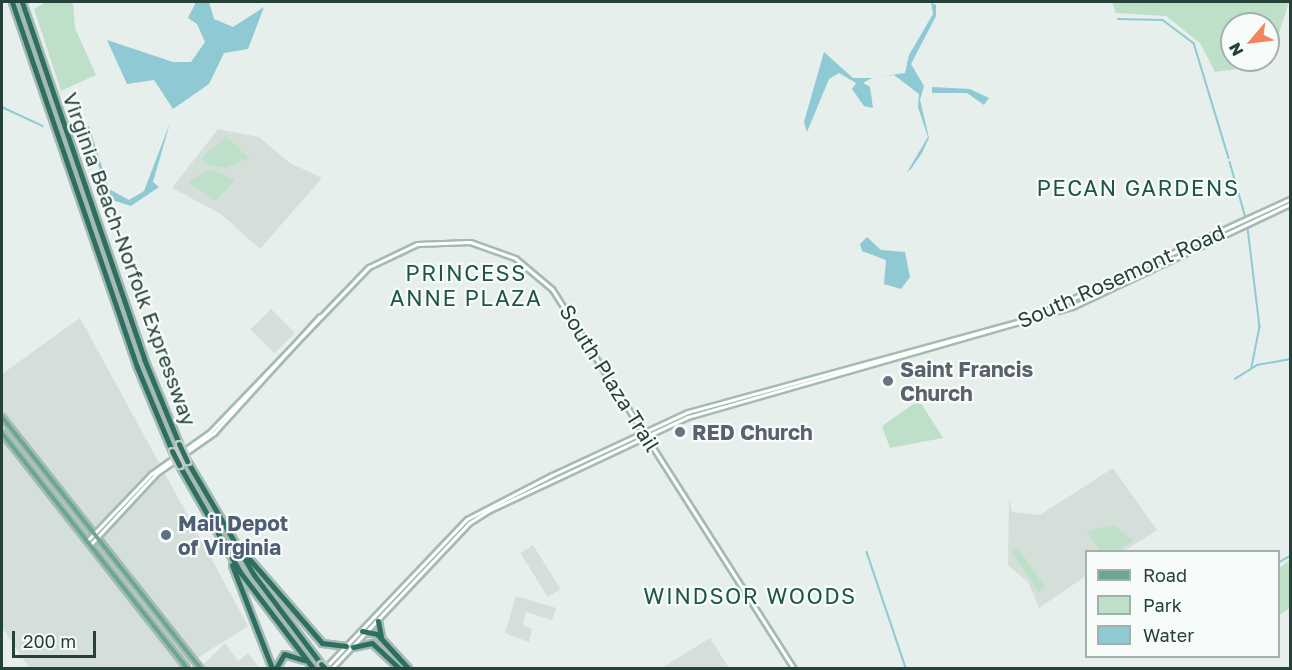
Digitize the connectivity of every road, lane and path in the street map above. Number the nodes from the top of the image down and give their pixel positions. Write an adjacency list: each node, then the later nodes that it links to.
1 (12, 2): 11 (highway, Virginia Beach-Norfolk Expressway, bridge)
2 (22, 2): 9 (highway, Virginia Beach-Norfolk Expressway, bridge)
3 (1290, 199): 8 (main road, South Rosemont Road)
4 (1290, 204): 8 (main road, South Rosemont Road)
5 (320, 316): 8 (main road, South Plaza Trail); 10 (main road, South Plaza Trail); 10 (main road, South Plaza Trail)
6 (2, 417): 10 (main road)
7 (2, 433): 12 (main road)
8 (645, 433): 13 (main road, South Rosemont Road); 17 (main road, South Rosemont Road); 30 (main road, South Plaza Trail)
9 (224, 530): 19 (highway); 21 (highway, Virginia Beach-Norfolk Expressway)
10 (96, 537): 12 (main road); 23 (main road)
11 (220, 539): 24 (highway); 26 (highway, Virginia Beach-Norfolk Expressway)
12 (88, 543): 22 (main road)
13 (429, 566): 14 (main road); 15 (main road, South Rosemont Road)
14 (430, 573)
15 (378, 621): 16 (main road, South Rosemont Road); 18 (highway)
16 (371, 629): 17 (highway); 18 (highway); 20 (main road, South Rosemont Road)
17 (362, 631): 19 (main road, South Rosemont Road)
18 (381, 637): 29 (highway)
19 (346, 646): 21 (main road, South Rosemont Road)
20 (353, 647): 27 (main road, South Rosemont Road); 28 (highway)
21 (323, 666)
22 (187, 669)
23 (200, 669)
24 (272, 669)
25 (276, 669): 26 (highway)
26 (313, 669)
27 (332, 669)
28 (399, 669)
29 (408, 669)
30 (793, 669)

